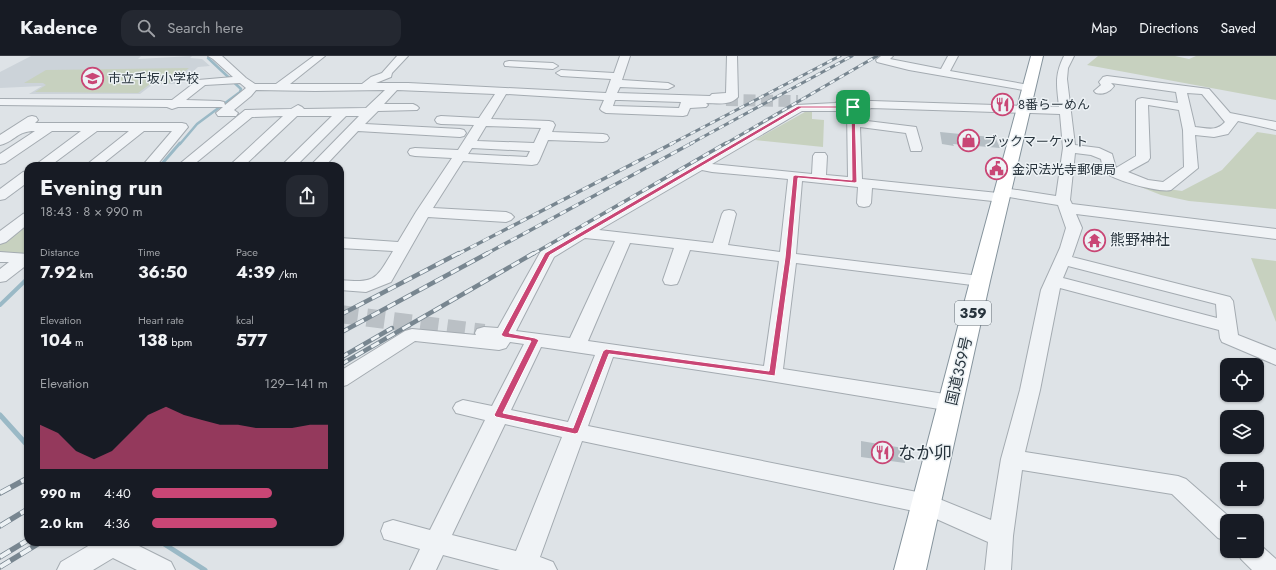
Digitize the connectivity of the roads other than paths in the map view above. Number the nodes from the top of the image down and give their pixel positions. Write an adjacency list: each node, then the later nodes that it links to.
1 (213, 56): 13 (street)
2 (320, 56): 17 (street)
3 (403, 56): 18 (street)
4 (625, 56): 12 (street)
5 (732, 56): 25 (street)
6 (888, 56): 11 (street)
7 (953, 56): 11 (street)
8 (1037, 56): 21 (highway, 国道359号 / 359)
9 (1069, 56): 38 (street)
10 (512, 60): 12 (street); 14 (street)
11 (944, 73): 21 (street)
12 (617, 79): 15 (street); 24 (street)
13 (237, 80): 16 (street); 29 (street)
14 (498, 84): 19 (street); 24 (street); 37 (street)
15 (668, 86)
16 (253, 87): 17 (street); 42 (street)
17 (279, 87): 20 (street)
18 (365, 87): 19 (street); 20 (street)
19 (391, 87): 35 (street)
20 (315, 88): 39 (street)
21 (1029, 88): 36 (highway, 国道359号 / 359)
22 (1181, 89): 23 (street); 33 (street); 43 (street)
23 (1100, 90)
24 (615, 97): 25 (street); 25 (street)
25 (729, 98)
26 (59, 102): 28 (street); 29 (street); 47 (street)
27 (798, 102): 31 (street)
28 (3, 104)
29 (175, 104): 30 (street); 50 (street)
30 (220, 104)
31 (922, 106): 32 (street); 36 (street)
32 (853, 107): 45 (street); 69 (street)
33 (1185, 107): 52 (street); 70 (street)
34 (413, 108): 35 (street)
35 (372, 109): 40 (street); 51 (street)
36 (1024, 109): 38 (street); 77 (highway, 国道359号 / 359)
37 (490, 111): 41 (street); 56 (street)
38 (1065, 111): 58 (street)
39 (295, 112): 40 (street); 42 (street); 66 (street)
40 (343, 112): 67 (street)
41 (524, 112)
42 (249, 113): 65 (street)
43 (1228, 116): 46 (street); 52 (street)
44 (441, 120): 56 (street)
45 (854, 123): 57 (street); 74 (street)
46 (1276, 126)
47 (22, 127): 48 (street); 54 (street)
48 (49, 127): 49 (street); 61 (street)
49 (94, 127): 50 (street); 62 (street)
50 (141, 127): 63 (street); 64 (street)
51 (355, 127): 56 (street); 68 (street)
52 (1189, 130): 70 (street)
53 (602, 138): 55 (street)
54 (0, 141)
55 (541, 141): 56 (street); 56 (street)
56 (469, 142): 59 (street); 80 (street)
57 (916, 148)
58 (1069, 148): 70 (street); 79 (street)
59 (414, 152)
60 (820, 156): 73 (street)
61 (0, 160)
62 (46, 162)
63 (97, 162)
64 (152, 162)
65 (189, 162)
66 (240, 162)
67 (292, 162)
68 (321, 162)
69 (699, 165): 71 (street); 84 (street)
70 (1117, 174)
71 (795, 176): 73 (street); 94 (street)
72 (24, 178): 76 (street)
73 (819, 178): 74 (street)
74 (860, 182): 77 (street); 78 (street)
75 (24, 192): 76 (street)
76 (2, 193)
77 (1003, 195): 79 (street); 99 (highway, 国道359号 / 359)
78 (864, 203)
79 (1065, 205): 85 (street); 96 (street)
80 (423, 212): 82 (street); 90 (street)
81 (729, 214): 91 (street)
82 (506, 217)
83 (24, 220): 87 (street)
84 (581, 233): 86 (street); 104 (street)
85 (1276, 234)
86 (624, 238): 89 (street); 106 (street)
87 (0, 239)
88 (344, 243): 90 (street)
89 (684, 244): 91 (street); 98 (street)
90 (403, 247): 101 (street)
91 (719, 249): 94 (street)
92 (0, 257): 93 (street)
93 (24, 258)
94 (788, 258): 99 (street); 109 (street)
95 (24, 259): 97 (street)
96 (1064, 260): 100 (street); 102 (street)
97 (0, 277)
98 (671, 280)
99 (980, 281): 111 (highway, 国道359号 / 359)
100 (1054, 281): 102 (street); 115 (street)
101 (344, 285)
102 (1227, 326): 108 (street)
103 (484, 333): 104 (street)
104 (504, 335): 105 (street); 110 (street)
105 (535, 340): 106 (street); 113 (street)
106 (576, 346): 107 (street)
107 (606, 351): 109 (street); 114 (street)
108 (1276, 358)
109 (773, 374): 111 (street)
110 (344, 378)
111 (951, 403): 116 (highway, 国道359号 / 359)
112 (463, 408): 113 (street)
113 (498, 415): 114 (street); 120 (street)
114 (575, 431): 116 (street); 124 (street)
115 (1012, 459): 117 (street); 119 (street)
116 (927, 504): 119 (street); 128 (highway, 国道359号 / 359)
117 (1220, 524)
118 (393, 531): 120 (street)
119 (1000, 536): 129 (street)
120 (436, 541): 124 (street); 127 (street)
121 (109, 546): 125 (street)
122 (119, 546): 126 (street)
123 (1257, 558): 130 (street)
124 (530, 568)
125 (70, 570)
126 (162, 570)
127 (423, 570)
128 (910, 570)
129 (998, 570)
130 (1270, 570)

